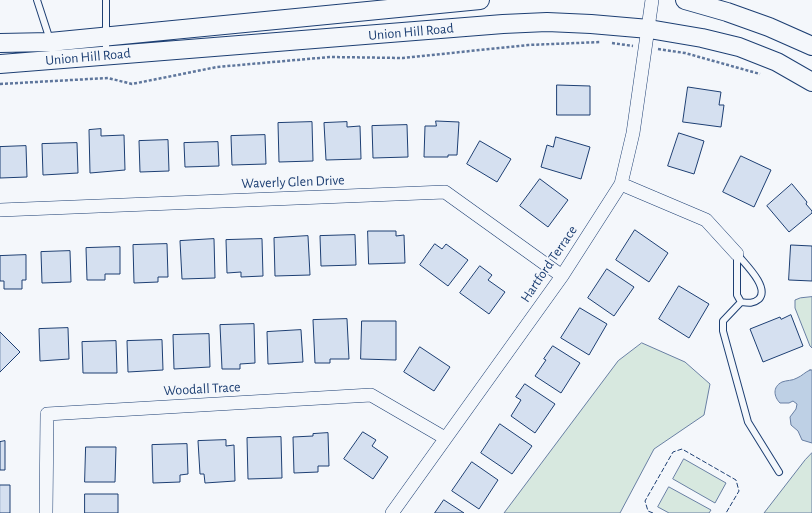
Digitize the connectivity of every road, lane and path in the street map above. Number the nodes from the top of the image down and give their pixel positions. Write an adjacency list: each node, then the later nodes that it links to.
1 (37, 0): 8 (lane)
2 (106, 0): 7 (lane)
3 (480, 0): 7 (street, Union Hill Road)
4 (652, 0): 6 (street, Hartford Terrace)
5 (685, 0): 12 (street)
6 (649, 29): 13 (street, Hartford Terrace); 14 (street, Union Hill Road); 17 (street, Union Hill Road)
7 (105, 36): 8 (street, Union Hill Road); 14 (lane)
8 (50, 42): 10 (street, Union Hill Road)
9 (603, 42): 18 (path)
10 (0, 43)
11 (610, 43): 13 (path)
12 (812, 46)
13 (646, 48): 16 (path); 19 (street, Hartford Terrace)
14 (106, 56): 15 (street, Union Hill Road)
15 (0, 64)
16 (761, 74)
17 (812, 82)
18 (0, 84)
19 (621, 184): 21 (street); 22 (street, Hartford Terrace)
20 (0, 210): 22 (street, Waverly Glen Drive)
21 (736, 254): 23 (lane); 23 (lane)
22 (562, 276): 24 (street, Hartford Terrace)
23 (741, 302): 25 (lane)
24 (445, 438): 26 (street, Woodall Trace); 27 (street, Hartford Terrace)
25 (779, 472)
26 (46, 513)
27 (392, 513)

